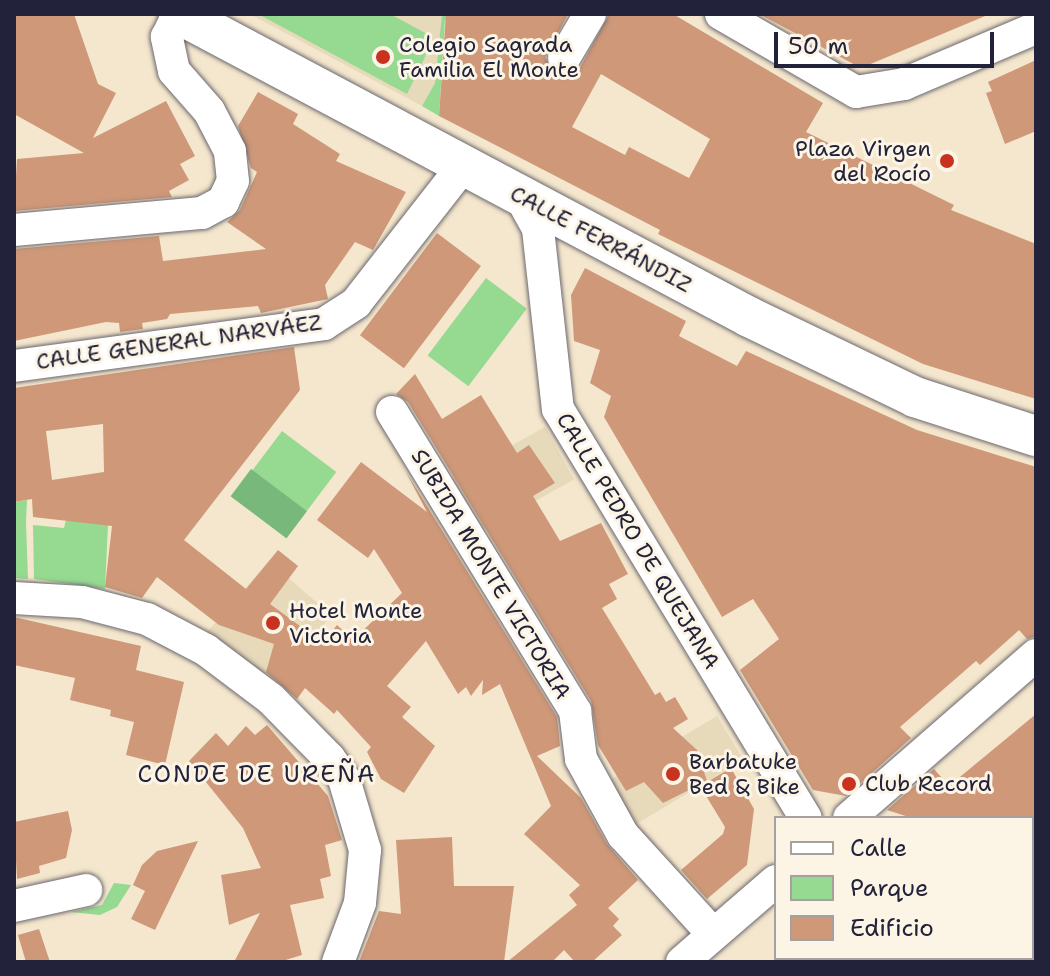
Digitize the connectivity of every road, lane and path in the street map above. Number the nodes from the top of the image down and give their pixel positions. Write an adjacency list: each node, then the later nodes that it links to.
1 (178, 14): 6 (main road, CALLE FERRÁNDIZ); 8 (street)
2 (590, 14): 5 (street)
3 (721, 14): 4 (street)
4 (1036, 28)
5 (564, 58)
6 (464, 165): 7 (main road, CALLE FERRÁNDIZ); 11 (street, CALLE GENERAL NARVÁEZ)
7 (520, 196): 9 (main road, CALLE FERRÁNDIZ); 10 (street, CALLE PEDRO DE QUEJANA)
8 (14, 230)
9 (589, 234): 10 (street); 13 (main road, CALLE FERRÁNDIZ)
10 (543, 263): 16 (street, CALLE PEDRO DE QUEJANA)
11 (14, 366)
12 (392, 412): 21 (street, SUBIDA MONTE VICTORIA)
13 (1036, 436)
14 (14, 598): 22 (street)
15 (1036, 655): 17 (street)
16 (800, 808)
17 (854, 813)
18 (774, 883): 21 (street)
19 (86, 890): 20 (street)
20 (14, 906)
21 (713, 934): 23 (street)
22 (338, 962)
23 (682, 962)

